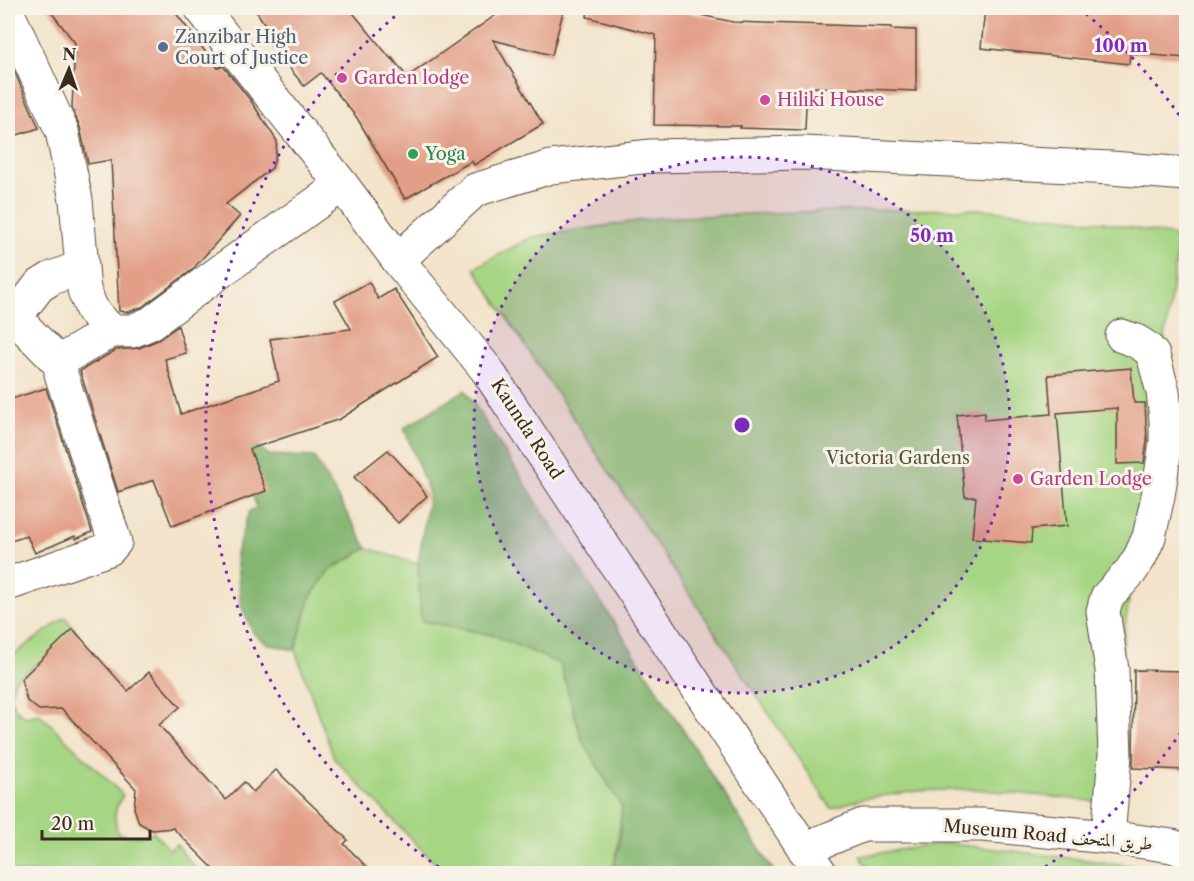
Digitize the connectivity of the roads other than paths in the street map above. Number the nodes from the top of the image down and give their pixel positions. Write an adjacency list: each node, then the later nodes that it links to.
1 (201, 8): 4 (street, Kaunda Road)
2 (8, 19): 6 (street)
3 (1186, 174): 5 (street)
4 (342, 185): 5 (street, Kaunda Road); 8 (street)
5 (399, 260): 14 (street, Kaunda Road)
6 (81, 267): 7 (street); 8 (street)
7 (12, 318): 10 (street)
8 (111, 332): 10 (street)
9 (1122, 336): 12 (street)
10 (61, 365): 11 (street)
11 (8, 584)
12 (1108, 837): 13 (street, Museum Road طريق المتحف); 14 (street, Museum Road طريق المتحف)
13 (1186, 851)
14 (813, 861)

